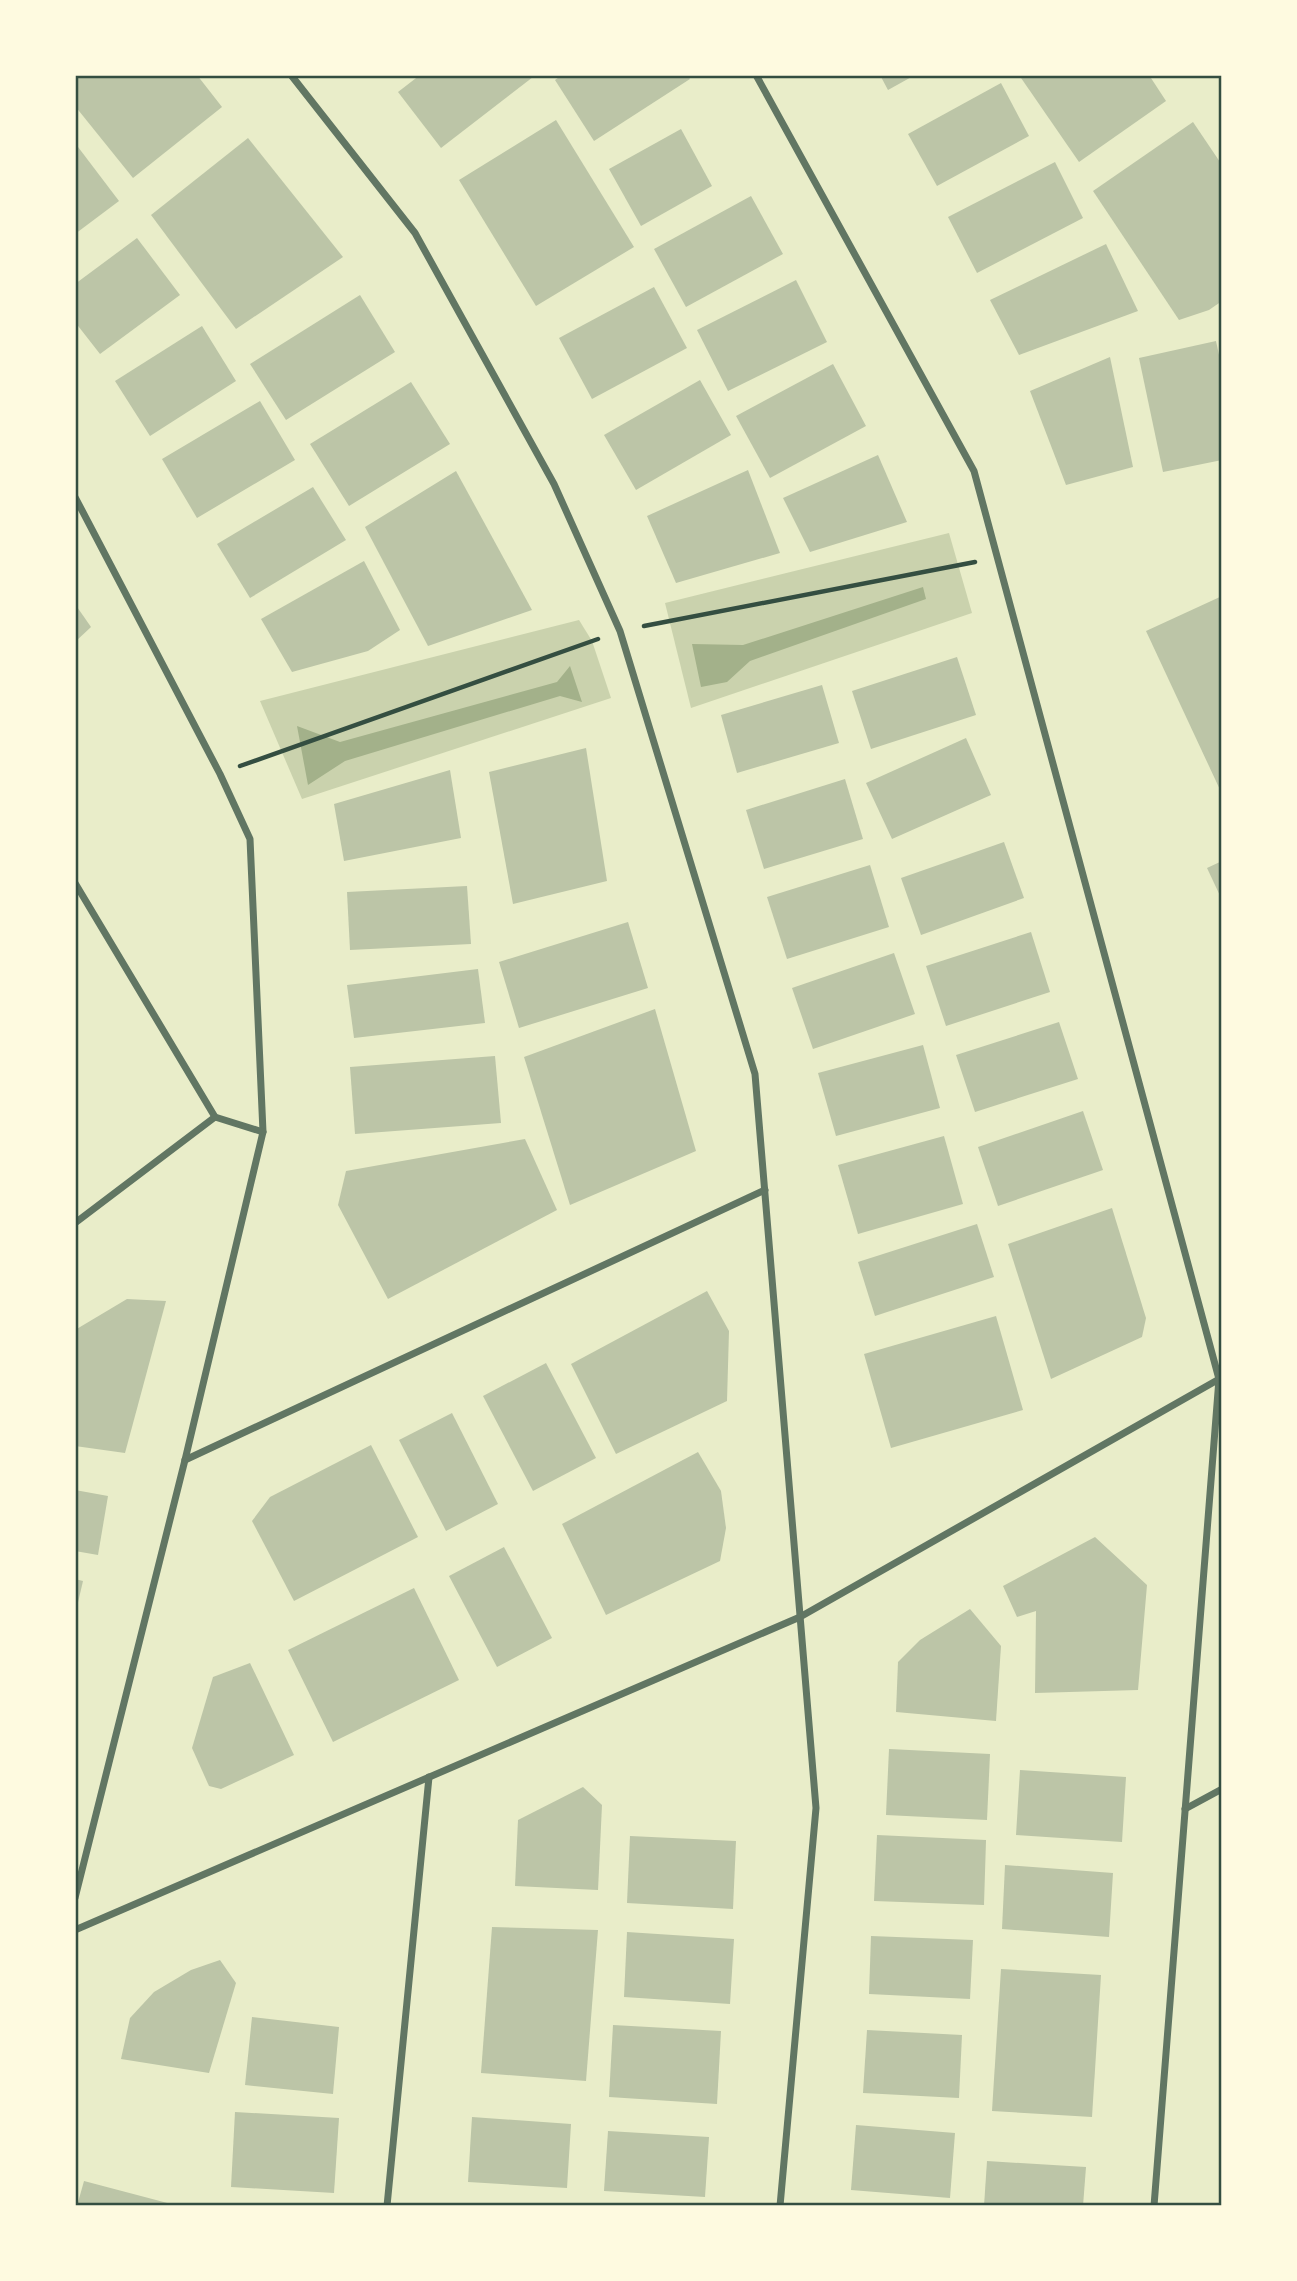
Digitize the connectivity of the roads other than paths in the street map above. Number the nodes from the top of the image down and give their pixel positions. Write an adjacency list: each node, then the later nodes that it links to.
1 (291, 75): 7 (street)
2 (756, 75): 9 (street)
3 (75, 496): 6 (street)
4 (75, 883): 5 (street)
5 (215, 1116): 6 (street); 8 (street)
6 (262, 1132): 10 (street)
7 (765, 1190): 10 (street); 11 (street)
8 (75, 1223)
9 (1220, 1378): 11 (street); 14 (street)
10 (185, 1460): 15 (street)
11 (800, 1617): 12 (street); 18 (street)
12 (429, 1777): 16 (street); 17 (street)
13 (1222, 1789): 14 (street)
14 (1185, 1809): 19 (street)
15 (75, 1898)
16 (75, 1930)
17 (387, 2206)
18 (780, 2206)
19 (1154, 2206)

